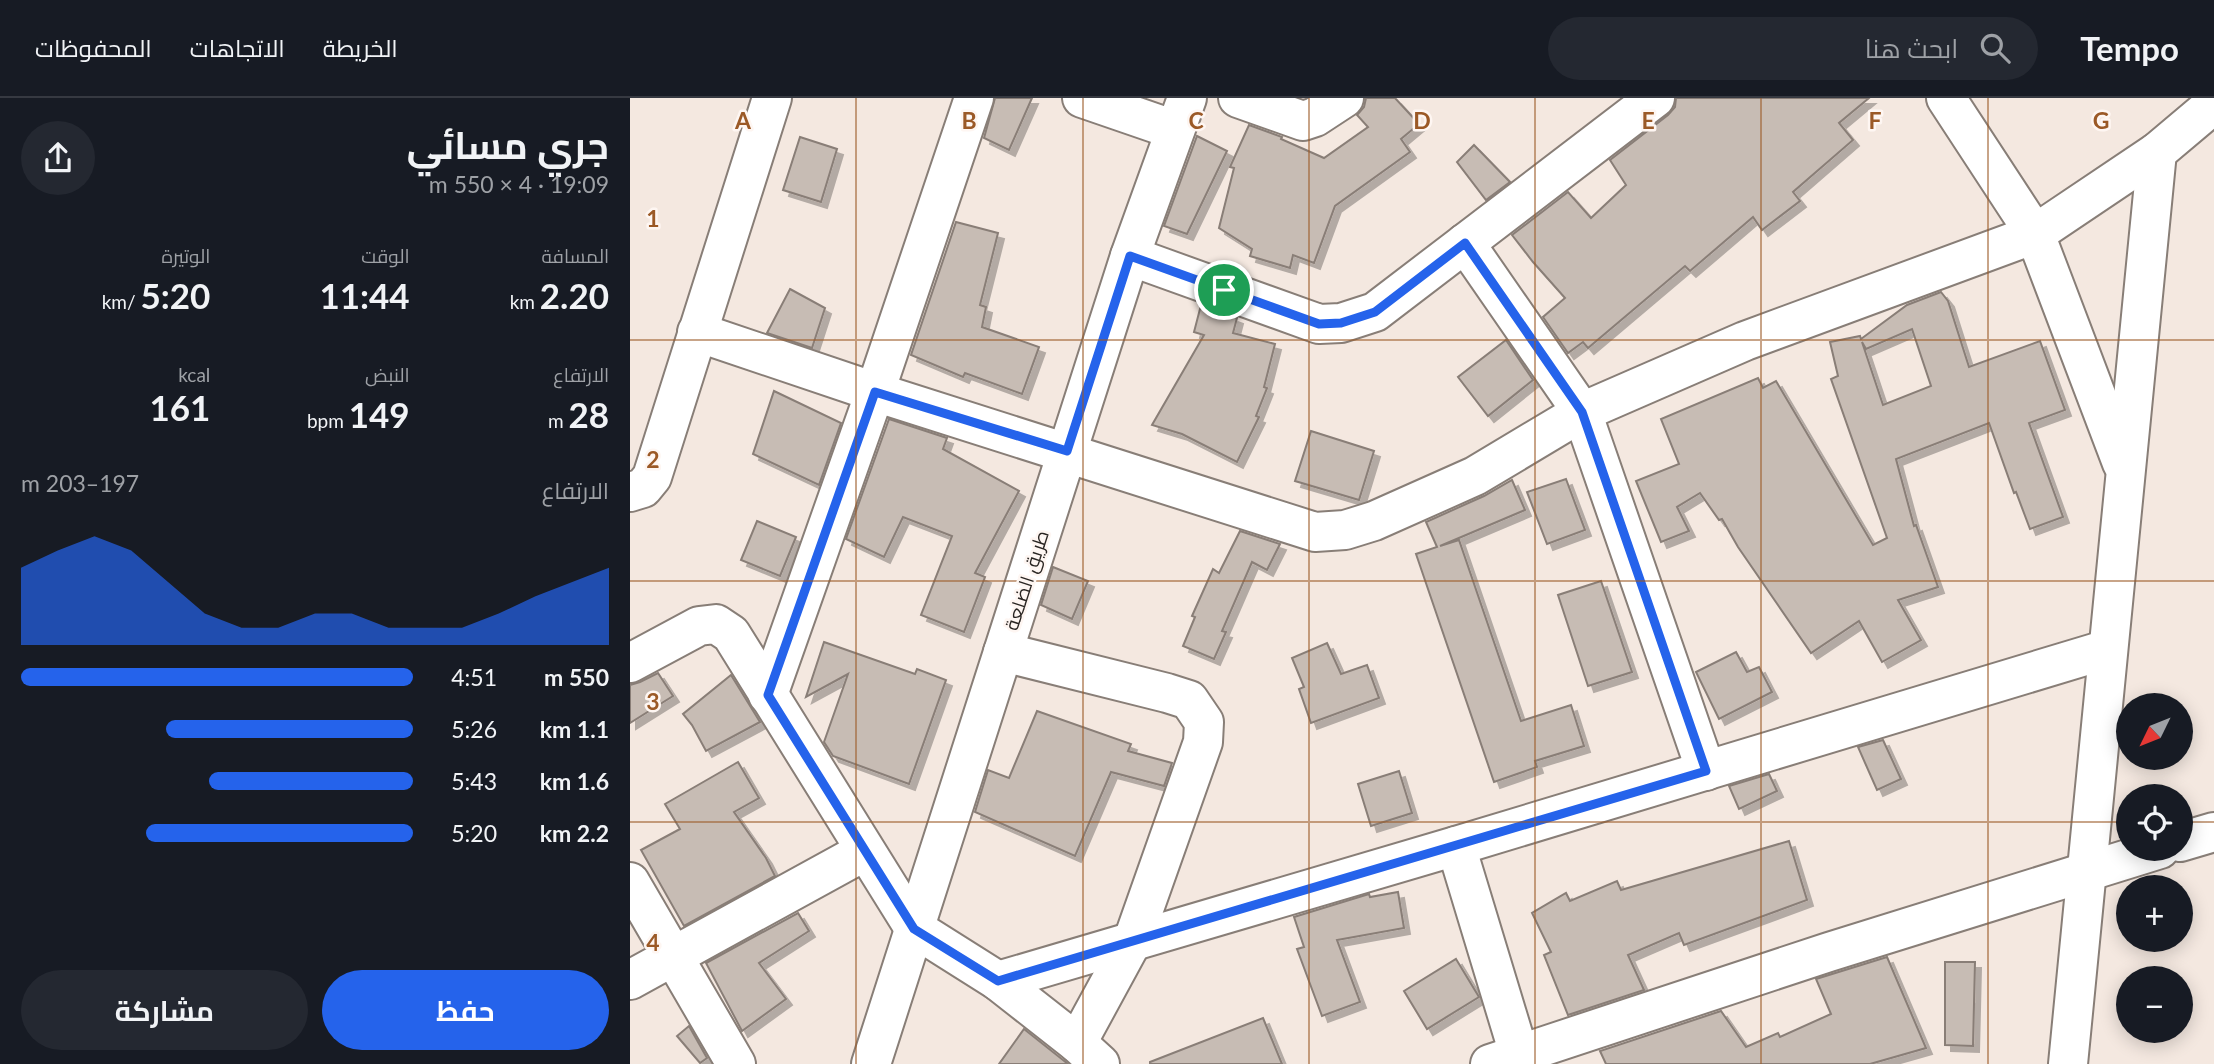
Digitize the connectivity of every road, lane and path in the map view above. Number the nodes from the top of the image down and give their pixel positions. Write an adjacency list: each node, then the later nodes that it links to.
1 (772, 98): 14 (street)
2 (974, 98): 15 (street)
3 (1082, 98): 9 (street)
4 (1238, 98): 5 (street)
5 (1344, 98)
6 (1655, 98): 12 (street)
7 (1947, 98): 11 (street)
8 (2214, 104): 10 (street)
9 (1181, 114): 13 (street, طريق الضلعة)
10 (2157, 152): 11 (street); 18 (street)
11 (2035, 234): 16 (street); 18 (street)
12 (1465, 243): 13 (street); 16 (street)
13 (1130, 256): 17 (street, طريق الضلعة)
14 (697, 332): 15 (street); 19 (street)
15 (875, 392): 17 (street); 23 (street)
16 (1582, 412): 17 (street); 24 (street)
17 (1067, 451): 21 (street, طريق الضلعة)
18 (2126, 471): 20 (street)
19 (630, 492)
20 (2108, 649): 24 (street); 30 (street)
21 (1003, 652): 32 (street, طريق الضلعة); 33 (street)
22 (630, 663): 23 (street)
23 (768, 695): 28 (street)
24 (1706, 771): 27 (street)
25 (2214, 832): 26 (street)
26 (2193, 838)
27 (1456, 846): 33 (street); 38 (street)
28 (865, 851): 32 (street); 34 (street)
29 (2122, 861): 30 (street)
30 (2087, 872): 38 (street); 41 (street)
31 (630, 882): 34 (street)
32 (914, 929): 36 (street); 40 (street, طريق الضلعة)
33 (1133, 940): 36 (street); 37 (street)
34 (672, 955): 35 (street); 39 (street)
35 (630, 980)
36 (998, 981): 37 (street)
37 (1088, 1053)
38 (1510, 1061)
39 (736, 1064)
40 (871, 1064)
41 (2068, 1064)

